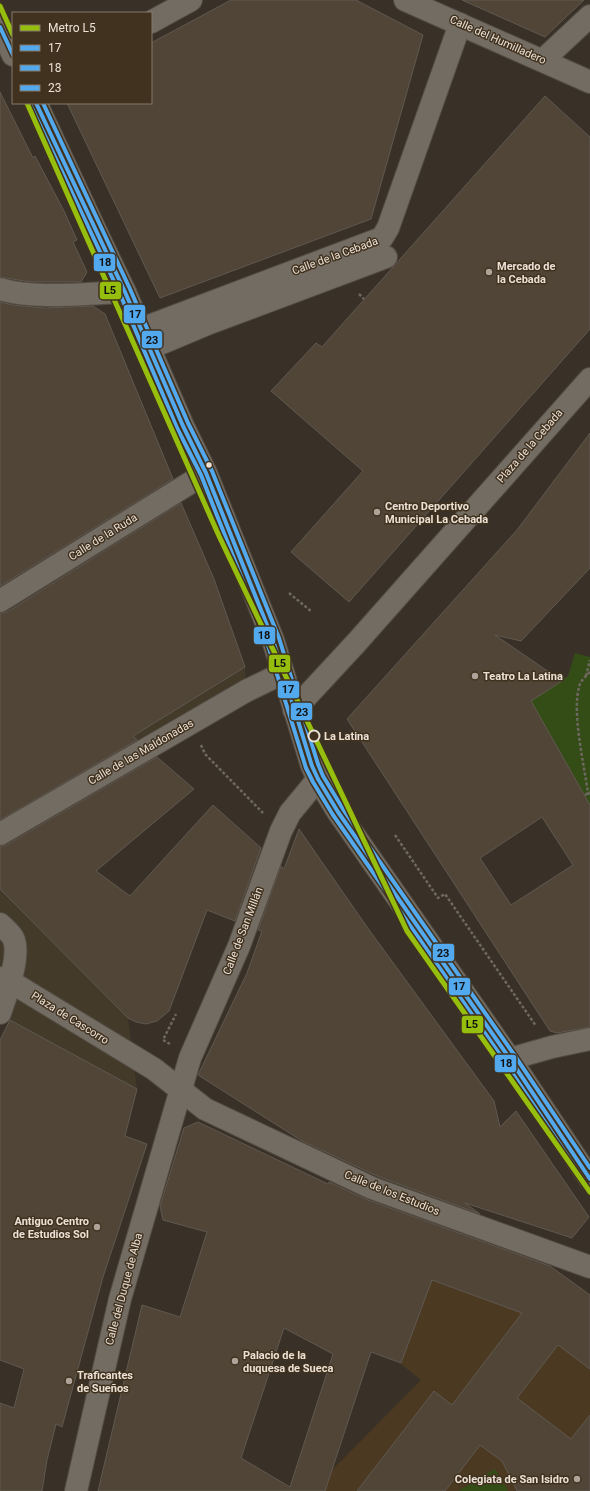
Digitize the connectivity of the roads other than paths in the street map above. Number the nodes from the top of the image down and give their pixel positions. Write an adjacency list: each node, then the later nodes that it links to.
1 (191, 0): 4 (street)
2 (405, 0): 5 (street, Calle del Humilladero)
3 (590, 16): 8 (street)
4 (152, 21)
5 (460, 24): 8 (street, Calle del Humilladero); 14 (street, Calle de la Cebada)
6 (0, 28): 7 (street)
7 (12, 53)
8 (543, 60): 9 (street, Calle del Humilladero)
9 (590, 82)
10 (36, 104): 13 (street)
11 (386, 256): 14 (street)
12 (0, 289): 13 (street)
13 (125, 292): 14 (street)
14 (145, 338): 16 (street)
15 (590, 379): 19 (street, Plaza de la Cebada)
16 (206, 473): 17 (street, Calle de la Ruda); 18 (street)
17 (0, 601)
18 (284, 679): 19 (street); 21 (street, Calle de las Maldonadas)
19 (294, 710): 20 (street)
20 (318, 779): 26 (street); 27 (street, Calle de San Millán)
21 (0, 834)
22 (0, 924): 23 (street)
23 (6, 980): 24 (street); 27 (street, Plaza de Cascorro)
24 (0, 1013)
25 (590, 1039): 26 (street)
26 (510, 1059): 28 (street)
27 (181, 1090): 29 (street, Calle de los Estudios); 30 (street, Calle del Duque de Alba)
28 (590, 1179)
29 (590, 1267)
30 (76, 1491)

